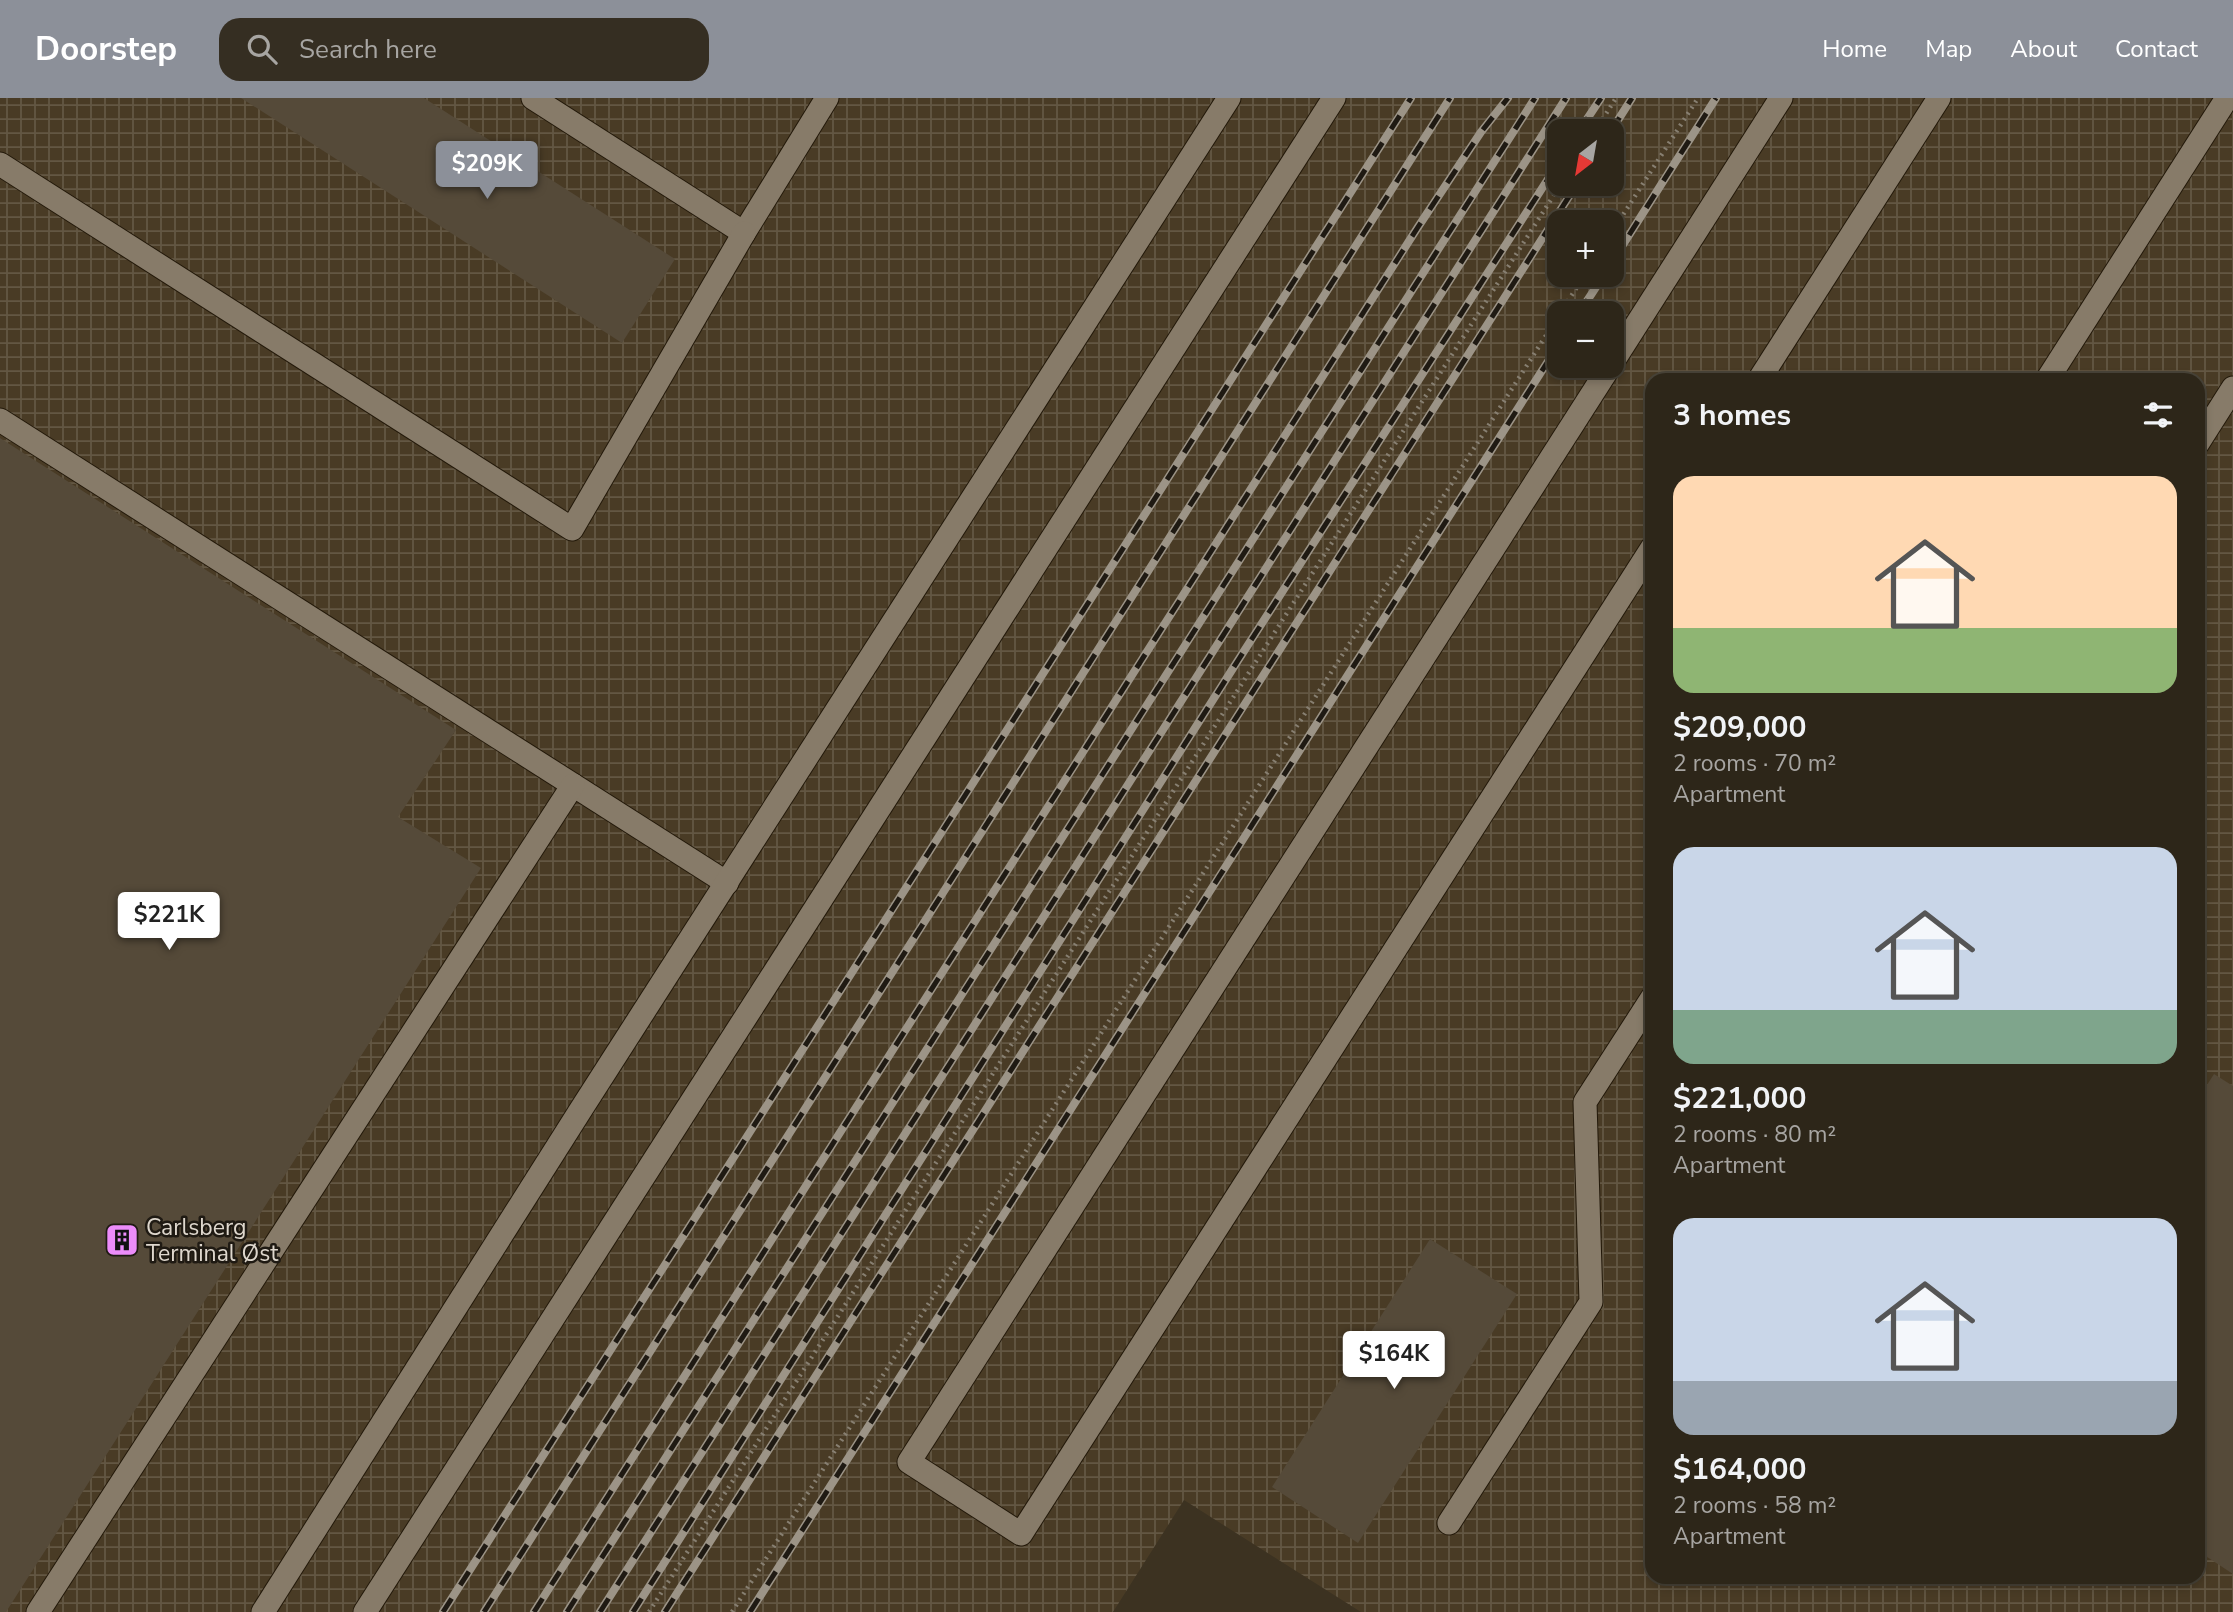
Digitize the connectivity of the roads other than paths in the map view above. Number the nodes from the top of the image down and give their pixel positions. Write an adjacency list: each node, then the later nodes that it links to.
1 (533, 98): 9 (lane)
2 (827, 98): 9 (lane)
3 (1229, 98): 19 (lane)
4 (1334, 98): 24 (lane)
5 (1781, 98): 10 (lane)
6 (1939, 98): 11 (lane)
7 (2227, 98): 12 (lane)
8 (0, 164): 9 (lane)
9 (744, 233)
10 (1624, 344)
11 (1763, 373)
12 (2051, 373)
13 (1602, 378): 17 (lane)
14 (2233, 388): 16 (lane)
15 (0, 420): 18 (lane)
16 (2205, 432)
17 (1645, 559)
18 (573, 785): 19 (lane); 22 (lane)
19 (727, 883): 23 (lane)
20 (1645, 1009): 21 (lane)
21 (1449, 1523)
22 (38, 1612)
23 (262, 1612)
24 (365, 1612)

